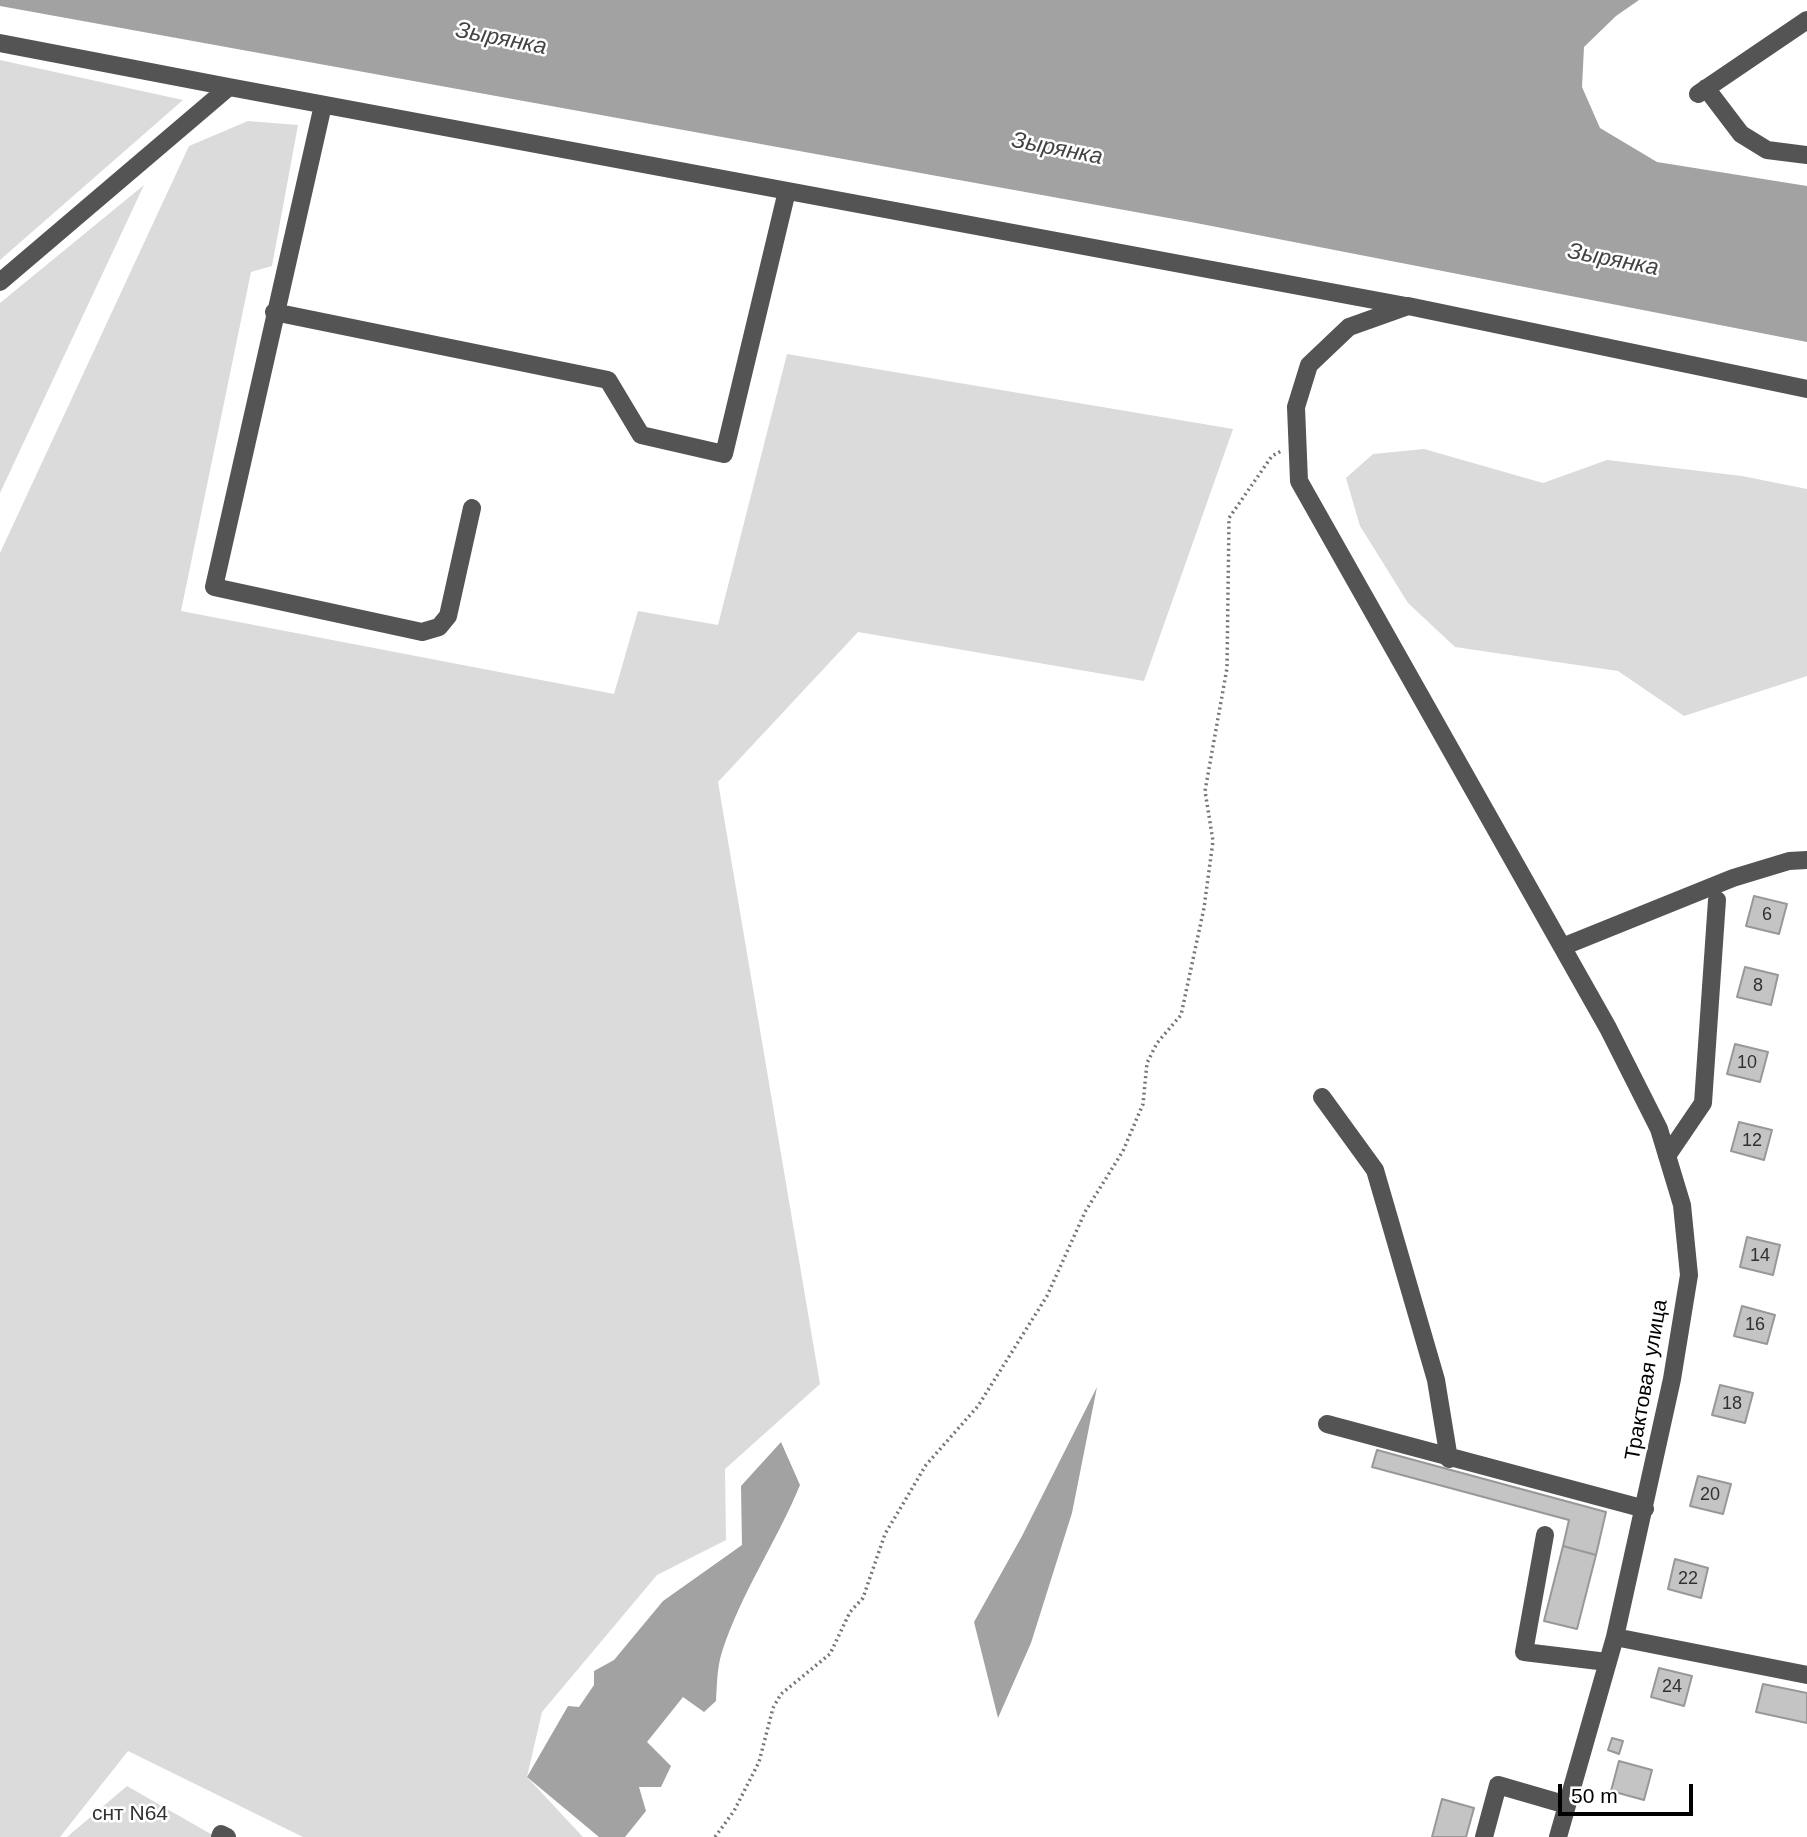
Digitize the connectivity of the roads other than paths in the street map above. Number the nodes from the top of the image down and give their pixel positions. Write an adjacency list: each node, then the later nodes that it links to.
1 (1807, 20): 5 (street)
2 (0, 43): 3 (street)
3 (229, 87): 4 (street); 7 (street)
4 (323, 105): 6 (street); 9 (street)
5 (1807, 155)
6 (787, 191): 8 (street); 9 (street)
7 (0, 282)
8 (1408, 306): 10 (street); 14 (street, Трактовая улица)
9 (274, 312): 11 (street)
10 (1807, 389)
11 (472, 508)
12 (1807, 860): 14 (street)
13 (1717, 900): 16 (street)
14 (1562, 947): 16 (street, Трактовая улица)
15 (1322, 1097): 18 (street)
16 (1667, 1156): 19 (street, Трактовая улица)
17 (1327, 1424): 18 (street)
18 (1449, 1458): 19 (street)
19 (1645, 1509): 21 (street, Трактовая улица)
20 (1545, 1535): 22 (street)
21 (1615, 1637): 22 (street, Трактовая улица); 23 (street)
22 (1607, 1662): 24 (street, Трактовая улица)
23 (1807, 1675)
24 (1567, 1805): 27 (street); 28 (street, Трактовая улица)
25 (220, 1837): 26 (street)
26 (227, 1837)
27 (1484, 1837)
28 (1558, 1837)

